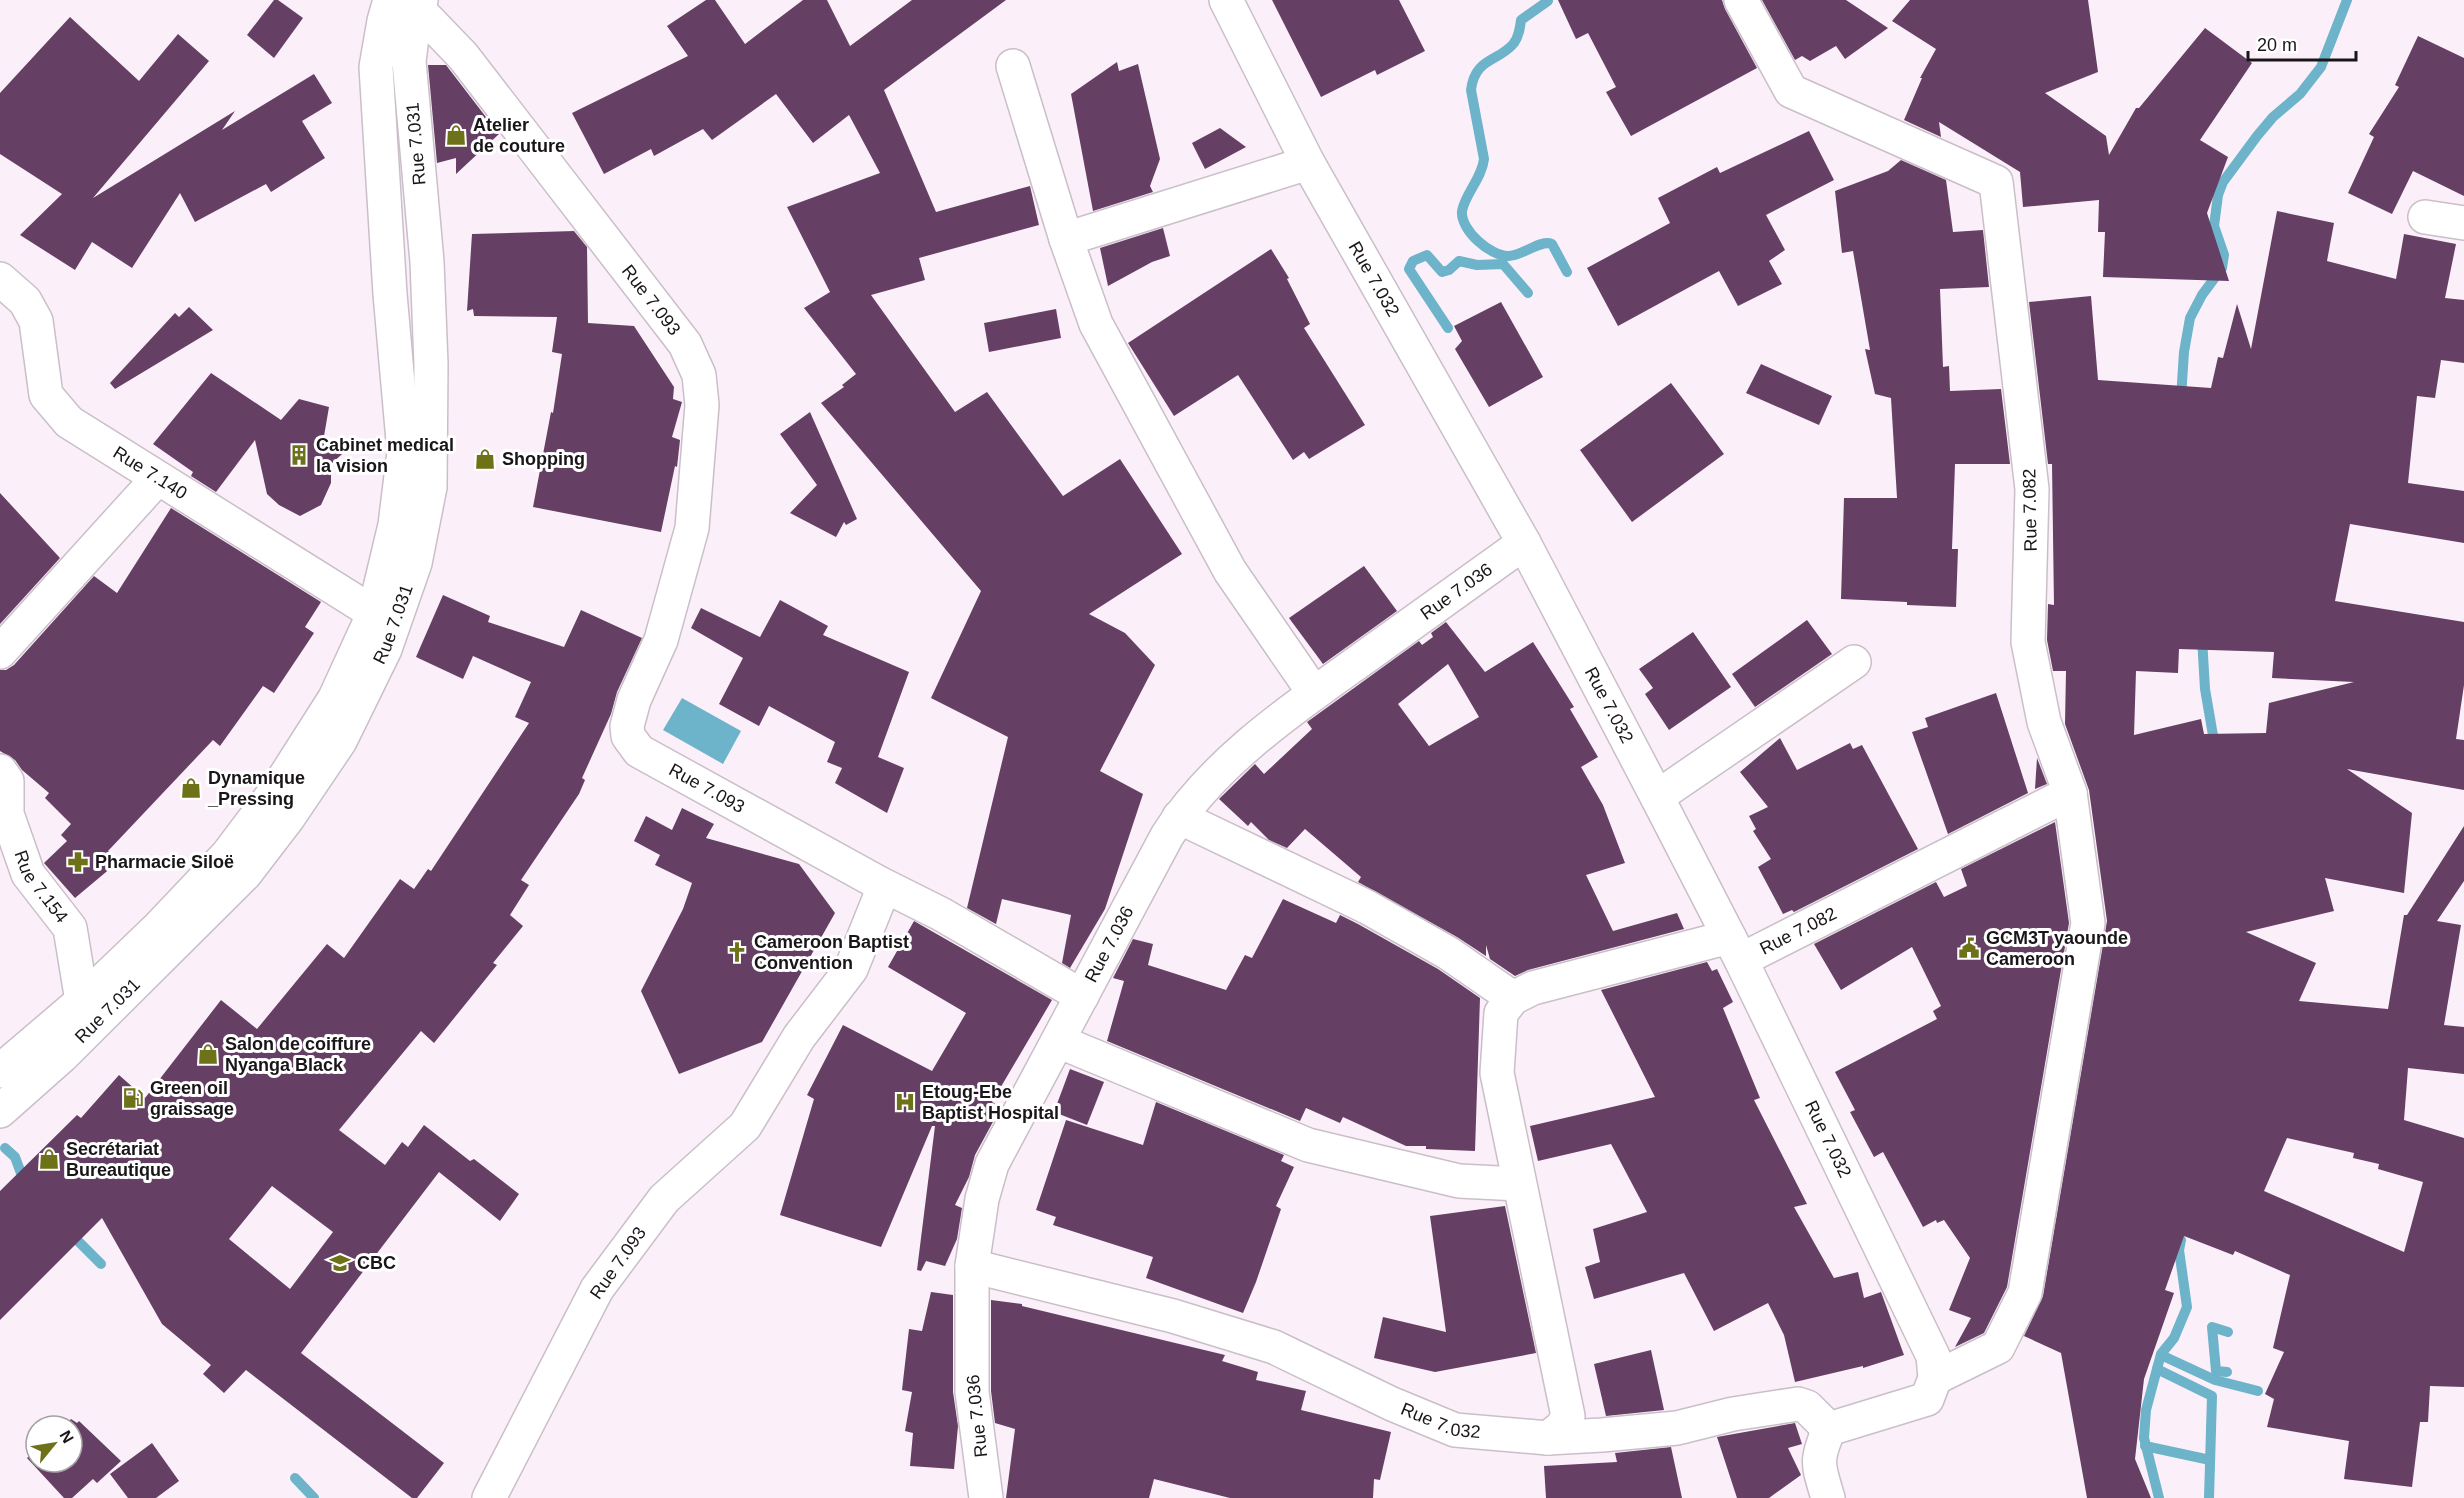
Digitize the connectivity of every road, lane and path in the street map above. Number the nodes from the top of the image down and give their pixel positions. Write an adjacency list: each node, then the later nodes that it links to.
1 (1226, 0): 5 (street, Rue 7.032)
2 (1741, 0): 17 (street, Rue 7.082)
3 (409, 1): 12 (street, Rue 7.031); 20 (street, Rue 7.093); 27 (street, Rue 7.031)
4 (1013, 66): 8 (street)
5 (1308, 163): 8 (street); 11 (street, Rue 7.032)
6 (2425, 217): 7 (street)
7 (2464, 223)
8 (1066, 239): 15 (street)
9 (0, 279): 10 (street, Rue 7.140)
10 (157, 479): 12 (street, Rue 7.140); 13 (street)
11 (1524, 543): 15 (street, Rue 7.036); 18 (street, Rue 7.032)
12 (374, 613): 24 (street, Rue 7.031)
13 (0, 652)
14 (1854, 662): 18 (street)
15 (1314, 693): 19 (street, Rue 7.036)
16 (0, 771): 24 (street, Rue 7.154)
17 (2070, 793): 21 (street, Rue 7.082); 30 (street)
18 (1658, 797): 21 (street, Rue 7.032)
19 (1179, 817): 22 (street, Rue 7.036); 23 (street)
20 (879, 883): 22 (street); 33 (street, Rue 7.093)
21 (1735, 949): 23 (street, Rue 7.082); 30 (street, Rue 7.032)
22 (1082, 996): 25 (street, Rue 7.036)
23 (1513, 998): 28 (street)
24 (82, 1001): 26 (street, Rue 7.031)
25 (1058, 1041): 28 (street); 29 (street, Rue 7.036)
26 (0, 1071)
27 (0, 1110)
28 (1519, 1184): 32 (street)
29 (972, 1266): 32 (street, Rue 7.032); 34 (street, Rue 7.036)
30 (1935, 1378): 31 (street)
31 (1829, 1429): 32 (street, Rue 7.032); 35 (street)
32 (1548, 1438)
33 (489, 1498)
34 (986, 1498)
35 (1827, 1498)

